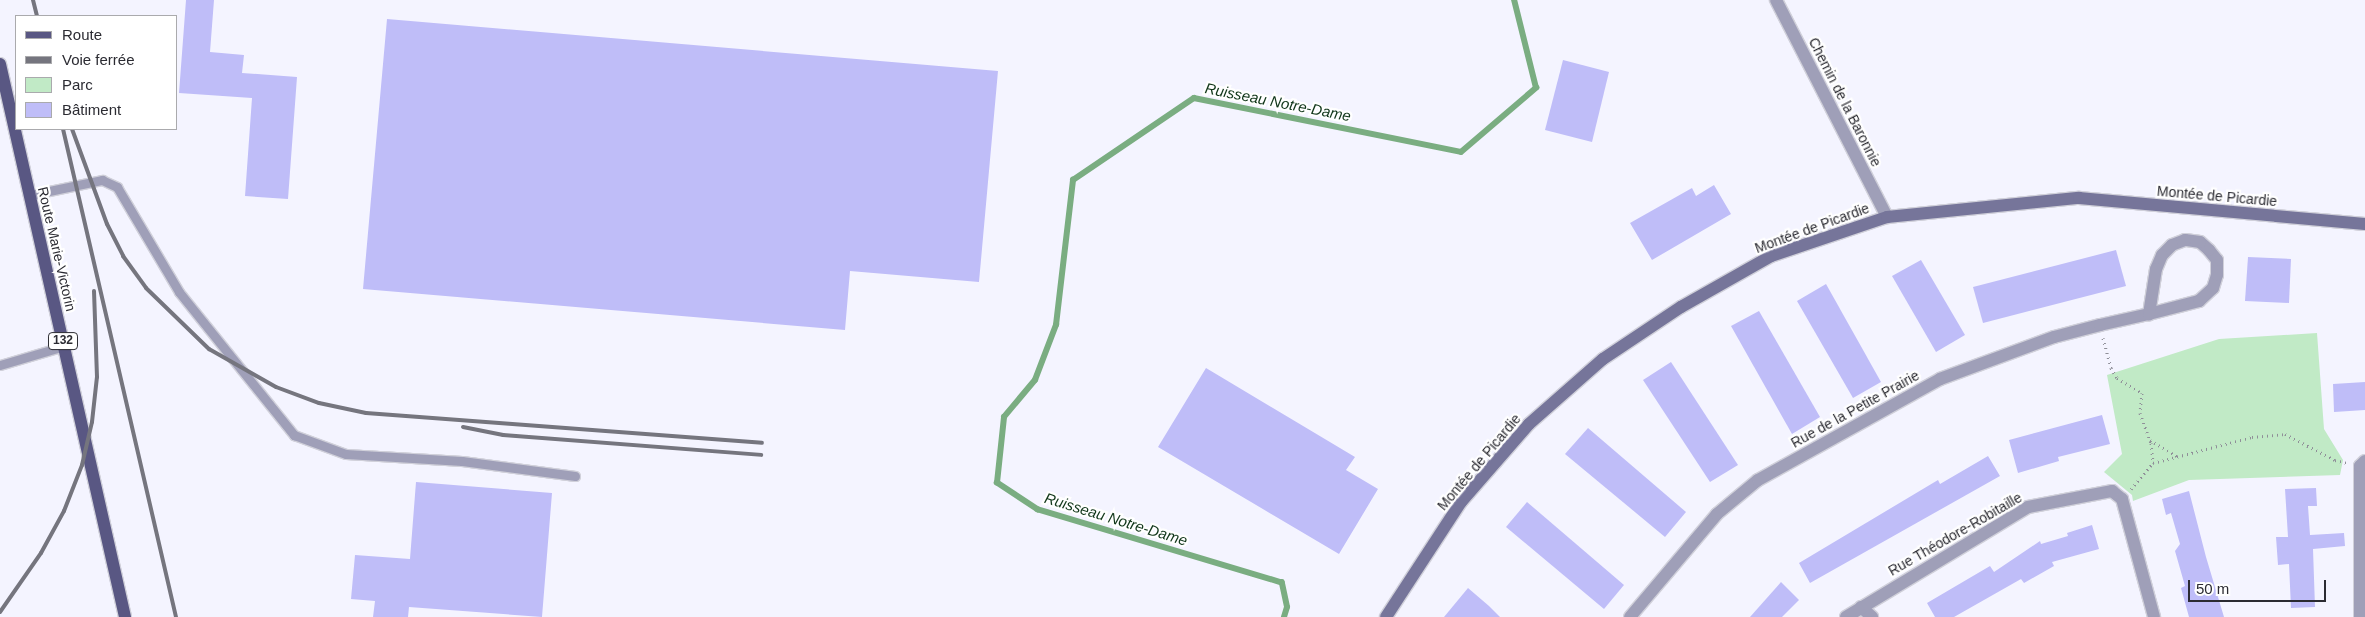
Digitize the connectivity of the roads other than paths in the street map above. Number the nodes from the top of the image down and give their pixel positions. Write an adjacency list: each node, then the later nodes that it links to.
1 (1776, 0): 6 (street, Chemin de la Baronnie)
2 (0, 64): 4 (main road, Route Marie-Victorin / 132)
3 (15, 130): 5 (main road, Route Marie-Victorin / 132)
4 (15, 130)
5 (30, 195): 9 (main road, Route Marie-Victorin / 132); 12 (lane)
6 (1887, 217): 7 (street, Montée de Picardie); 15 (street, Montée de Picardie)
7 (2365, 224)
8 (2149, 314): 8 (street, Rue de la Petite Prairie); 16 (street, Rue de la Petite Prairie)
9 (64, 346): 10 (lane); 14 (main road, Route Marie-Victorin / 132)
10 (0, 365)
11 (2362, 464): 20 (street)
12 (575, 476)
13 (1861, 607): 17 (street, Rue Théodore-Robitaille); 18 (street); 19 (street, Rue Théodore-Robitaille)
14 (125, 617)
15 (1386, 617)
16 (1630, 617)
17 (1846, 617)
18 (1872, 617)
19 (2154, 617)
20 (2360, 617)

